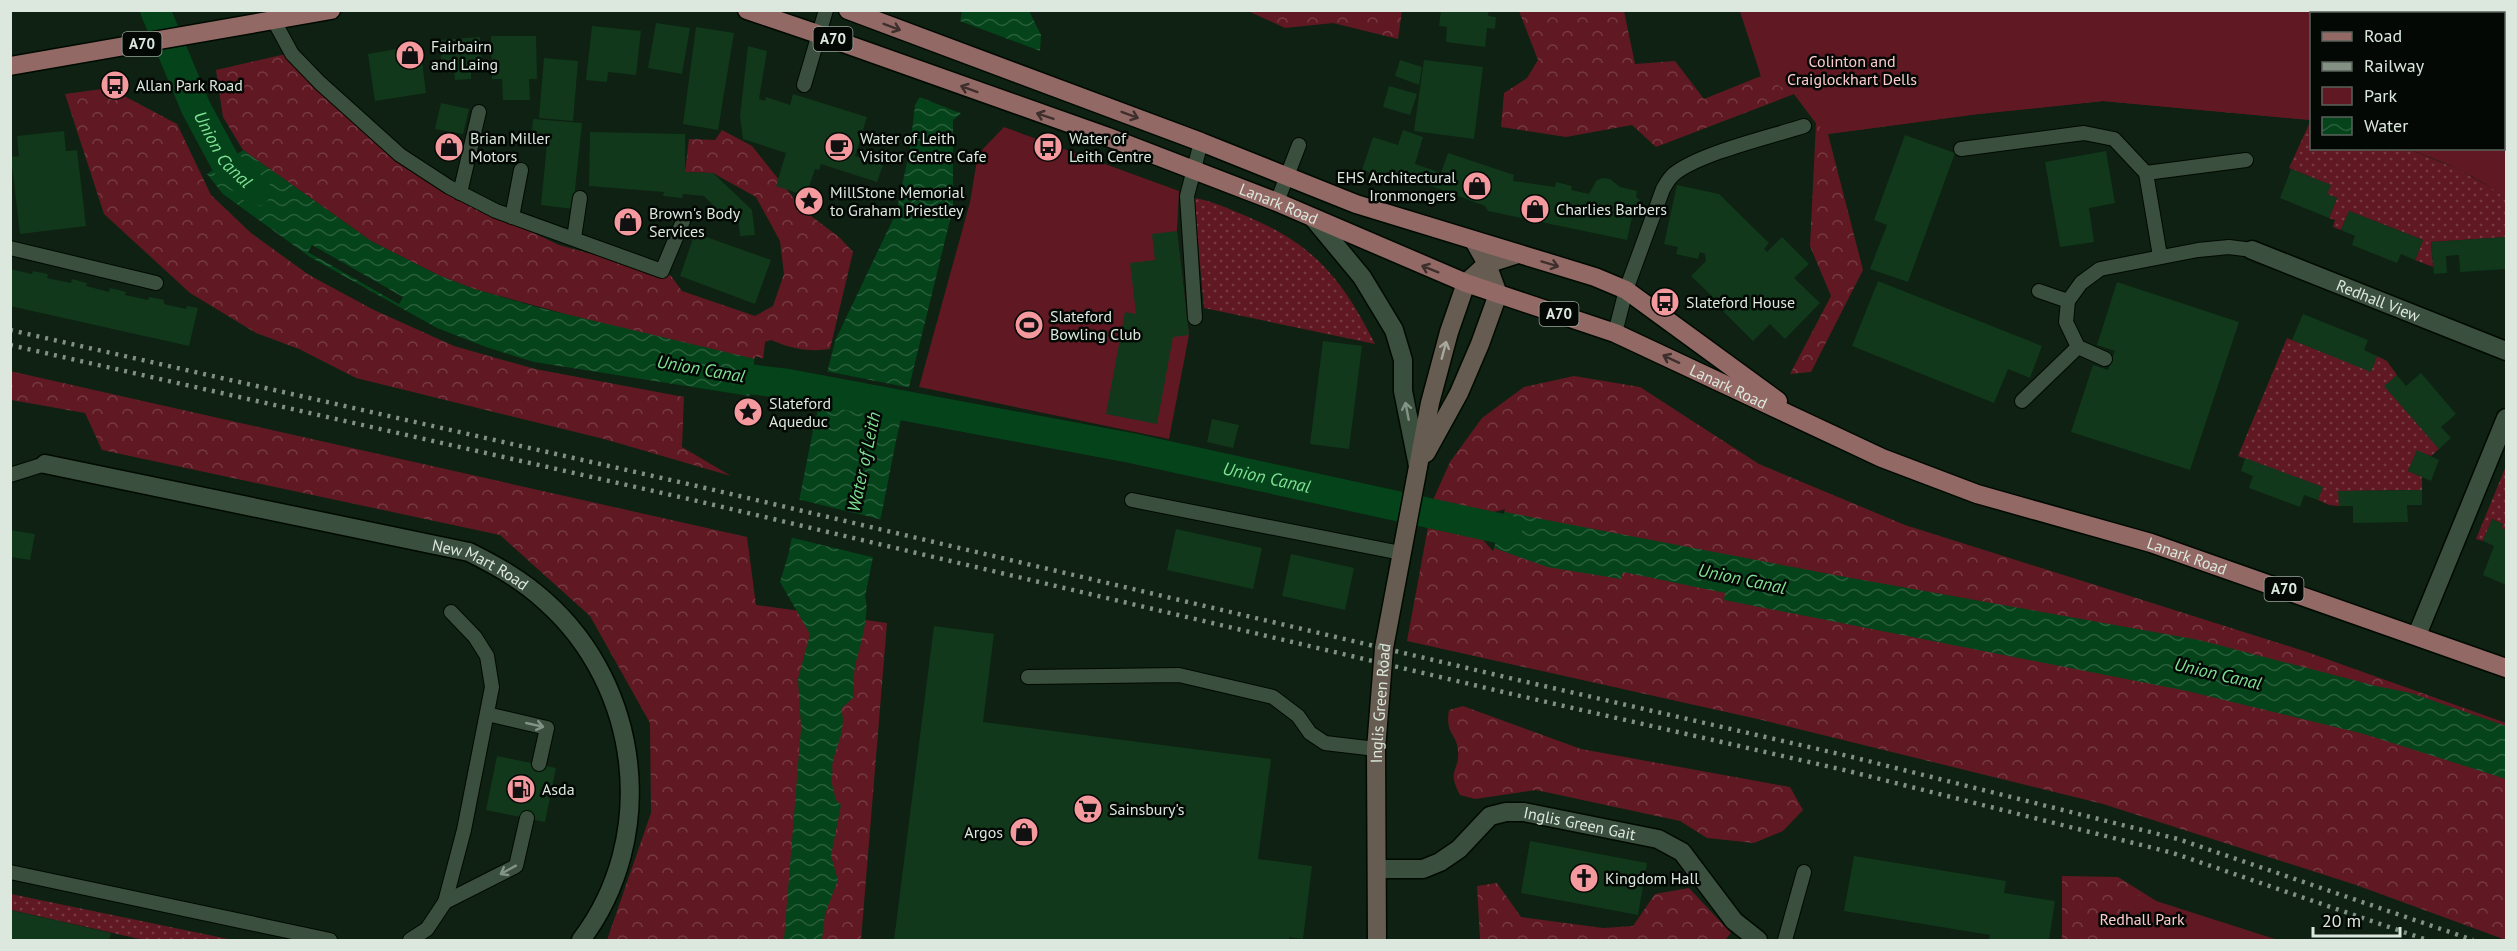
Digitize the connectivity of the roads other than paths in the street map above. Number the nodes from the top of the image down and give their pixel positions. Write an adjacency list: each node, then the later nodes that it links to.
1 (331, 10): 5 (main road, A70)
2 (747, 10): 6 (main road, Lanark Road / A70)
3 (826, 10): 6 (lane)
4 (848, 10): 11 (main road, Lanark Road / A70, one-way to 11)
5 (273, 16): 7 (main road, A70); 19 (lane)
6 (818, 34): 8 (lane); 15 (main road, Lanark Road / A70, one-way to 6)
7 (10, 66)
8 (804, 85)
9 (479, 112): 19 (lane)
10 (1804, 126): 34 (lane)
11 (1201, 142): 15 (lane); 18 (main road, Lanark Road / A70)
12 (1299, 145): 18 (lane)
13 (1961, 149): 17 (lane)
14 (2246, 160): 17 (lane)
15 (1192, 169): 21 (main road, Lanark Road / A70); 38 (lane)
16 (521, 170): 22 (lane)
17 (2145, 173): 30 (lane)
18 (1287, 176): 21 (lane); 26 (main road, Lanark Road / A70)
19 (460, 193): 22 (lane)
20 (580, 198): 25 (lane)
21 (1277, 202): 23 (main road, Lanark Road / A70)
22 (512, 217): 25 (lane)
23 (1313, 218): 33 (main road, Lanark Road / A70, one-way to 23); 47 (street, Inglis Green Road, one-way to 23)
24 (683, 221): 25 (lane)
25 (574, 238)
26 (1474, 241): 29 (main road, Lanark Road / A70); 31 (street)
27 (10, 248): 32 (lane)
28 (2252, 250): 30 (lane); 41 (street, Redhall View)
29 (1518, 254): 31 (street, Inglis Green Road); 34 (main road, Lanark Road / A70, one-way to 34)
30 (2160, 256): 37 (lane)
31 (1487, 264): 33 (street, Inglis Green Road); 36 (street)
32 (156, 283)
33 (1466, 283): 36 (main road, Lanark Road / A70); 47 (street, Inglis Green Road, one-way to 33)
34 (1626, 290): 39 (lane); 45 (main road, Lanark Road / A70)
35 (2038, 291): 37 (lane)
36 (1498, 294): 39 (main road, Lanark Road / A70); 47 (street, Inglis Green Road)
37 (2068, 301): 40 (lane)
38 (1195, 318)
39 (1615, 333): 45 (main road, Lanark Road / A70, one-way to 39)
40 (2078, 347): 42 (lane); 43 (lane)
41 (2506, 351)
42 (2105, 359)
43 (2022, 400)
44 (2506, 418): 52 (street)
45 (1800, 419): 52 (main road, Lanark Road / A70)
46 (45, 464): 48 (lane); 65 (street, New Mart Road)
47 (1418, 468): 50 (street, Inglis Green Road)
48 (10, 475)
49 (1132, 500): 50 (lane)
50 (1401, 554): 56 (street, Inglis Green Road)
51 (451, 612): 55 (lane)
52 (2417, 635): 53 (main road, Lanark Road / A70)
53 (2506, 668)
54 (1028, 676): 56 (lane)
55 (487, 714): 57 (lane, one-way to 57); 62 (lane)
56 (1376, 749): 59 (street, Inglis Green Road)
57 (539, 764)
58 (527, 818): 62 (lane, one-way to 62)
59 (1377, 869): 66 (street, Inglis Green Road); 67 (street, Inglis Green Gait)
60 (10, 872): 63 (lane)
61 (1804, 872): 68 (lane)
62 (445, 902): 64 (lane)
63 (330, 940)
64 (410, 940)
65 (581, 940)
66 (1377, 940)
67 (1758, 940)
68 (1785, 940)

